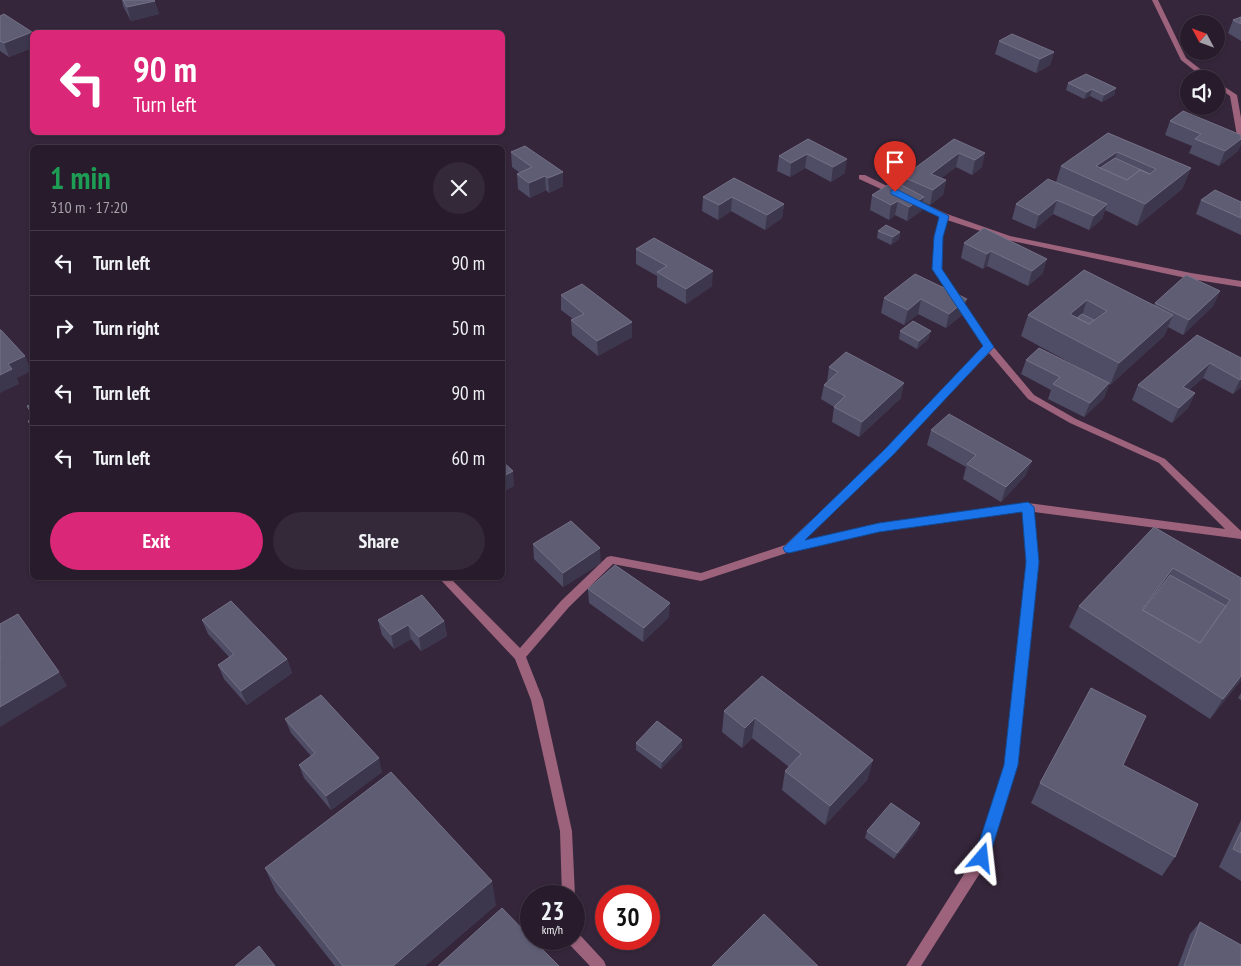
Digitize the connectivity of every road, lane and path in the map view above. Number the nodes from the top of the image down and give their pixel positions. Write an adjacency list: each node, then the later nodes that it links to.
1 (1155, 0): 2 (street)
2 (1198, 70)
3 (1225, 90): 4 (street)
4 (1241, 136)
5 (862, 177): 6 (street)
6 (944, 216): 7 (street); 8 (street)
7 (1241, 284)
8 (989, 347): 10 (street); 11 (street)
9 (1028, 507): 10 (street); 11 (street); 17 (street)
10 (1239, 535)
11 (789, 548): 13 (street)
12 (446, 580): 13 (street)
13 (520, 656): 14 (street)
14 (568, 885)
15 (584, 950): 16 (street)
16 (598, 966)
17 (913, 966)

